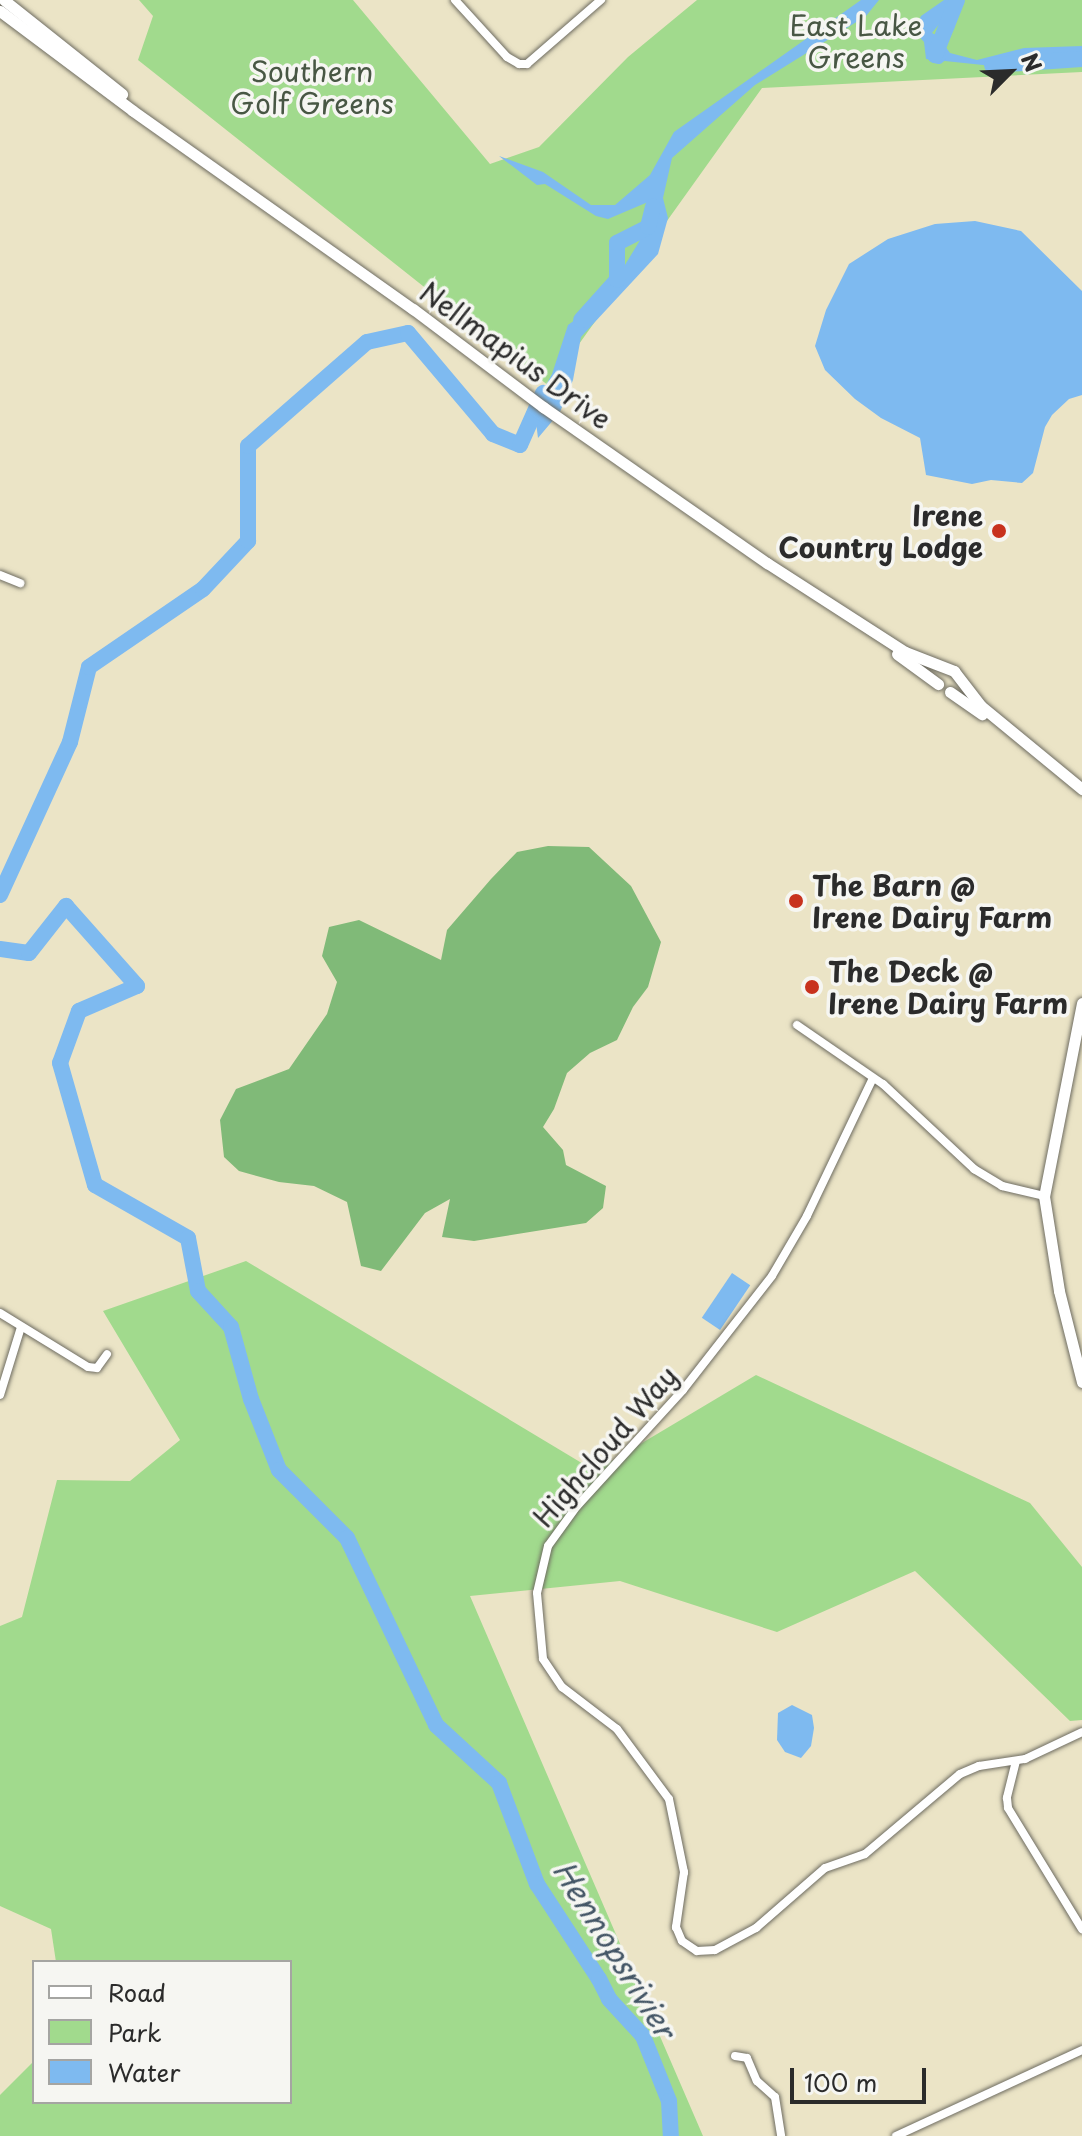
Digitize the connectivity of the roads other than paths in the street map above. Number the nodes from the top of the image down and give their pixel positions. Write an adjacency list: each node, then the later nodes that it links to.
1 (5, 0): 4 (main road, Nellmapius Drive)
2 (455, 0): 3 (street)
3 (601, 0)
4 (7, 14): 7 (main road, Nellmapius Drive)
5 (0, 575): 6 (street)
6 (20, 583)
7 (859, 624): 8 (main road, Nellmapius Drive); 10 (main road, Nellmapius Drive)
8 (945, 671): 9 (main road); 10 (main road)
9 (959, 683): 11 (main road); 12 (main road)
10 (938, 684): 11 (main road)
11 (950, 692): 12 (main road)
12 (1003, 727): 13 (main road)
13 (1082, 789)
14 (1082, 1003): 17 (main road)
15 (797, 1025): 16 (street)
16 (873, 1078): 17 (street); 24 (street, Highcloud Way)
17 (1044, 1196): 21 (main road)
18 (0, 1313): 19 (street)
19 (21, 1327): 20 (street); 22 (street)
20 (107, 1354)
21 (1082, 1382)
22 (0, 1395)
23 (1082, 1732): 24 (street, Highcloud Way)
24 (1016, 1761): 25 (street)
25 (1082, 1929)
26 (1082, 2050): 29 (street)
27 (735, 2056): 28 (street)
28 (781, 2136)
29 (896, 2136)

